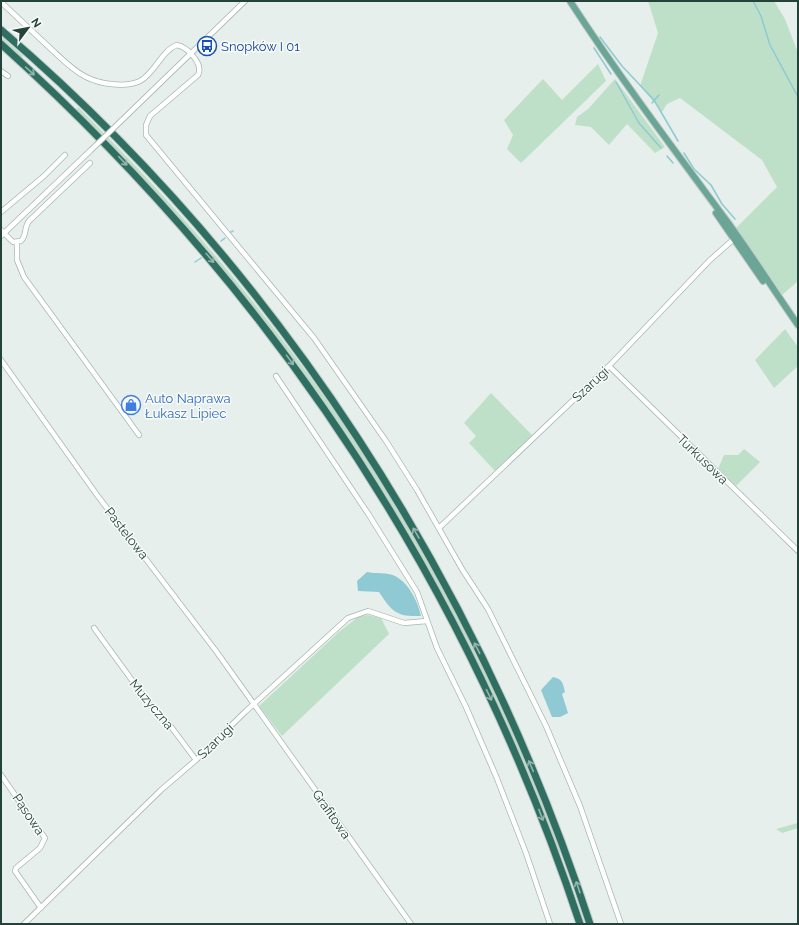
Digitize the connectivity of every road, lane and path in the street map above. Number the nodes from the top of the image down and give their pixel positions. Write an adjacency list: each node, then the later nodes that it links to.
1 (245, 1): 6 (street)
2 (570, 1): 13 (main road)
3 (1, 2): 6 (street)
4 (1, 30): 32 (highway, one-way to 4)
5 (1, 44): 31 (highway, one-way to 31)
6 (190, 54): 12 (street, bridge); 20 (street)
7 (1, 71): 8 (street)
8 (8, 76)
9 (65, 155): 11 (street)
10 (90, 163): 14 (street)
11 (1, 212)
12 (2, 233): 14 (street)
13 (735, 238): 15 (main road); 17 (street, Szarugi)
14 (17, 242): 19 (street)
15 (796, 323)
16 (1, 360): 24 (street, Pastelowa)
17 (609, 366): 20 (street, Szarugi); 21 (street, Turkusowa)
18 (276, 376): 22 (street)
19 (139, 435)
20 (439, 528): 33 (street)
21 (798, 551)
22 (427, 621): 24 (street, Szarugi); 30 (street)
23 (94, 628): 25 (street, Muzyczna)
24 (254, 705): 25 (street, Szarugi); 29 (street, Grafitowa)
25 (196, 760): 27 (street, Szarugi)
26 (1, 775): 27 (street, Pąsowa)
27 (41, 908): 28 (street, Szarugi)
28 (24, 924)
29 (411, 924)
30 (550, 924)
31 (580, 924)
32 (590, 924)
33 (621, 924)

